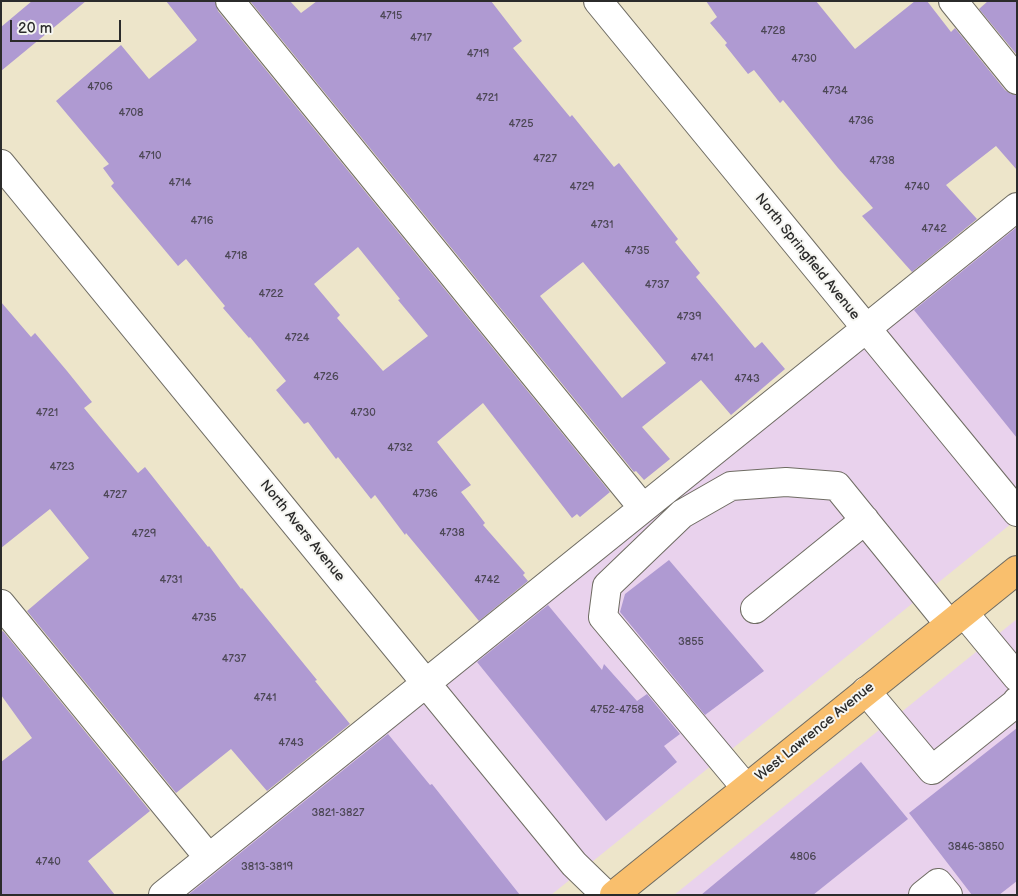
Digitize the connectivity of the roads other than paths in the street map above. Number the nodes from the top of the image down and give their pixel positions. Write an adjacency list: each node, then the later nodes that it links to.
1 (230, 1): 8 (street)
2 (598, 1): 7 (street, North Springfield Avenue)
3 (953, 1): 4 (street)
4 (1017, 80)
5 (1, 164): 16 (street, North Avers Avenue)
6 (1017, 207): 7 (street)
7 (866, 328): 8 (street); 9 (street, North Springfield Avenue)
8 (643, 508): 16 (street)
9 (1017, 512)
10 (865, 520): 13 (street); 14 (street); 19 (street)
11 (1017, 570): 14 (main road, West Lawrence Avenue)
12 (1, 604): 20 (street)
13 (755, 609)
14 (956, 619): 15 (street); 17 (main road, West Lawrence Avenue)
15 (1017, 677)
16 (426, 683): 20 (street); 22 (street, North Avers Avenue)
17 (866, 691): 18 (street); 19 (main road, West Lawrence Avenue)
18 (1017, 702)
19 (746, 788): 23 (main road, West Lawrence Avenue)
20 (209, 858): 21 (street)
21 (163, 895)
22 (606, 895)
23 (614, 895)
24 (924, 895): 25 (street)
25 (948, 895)

